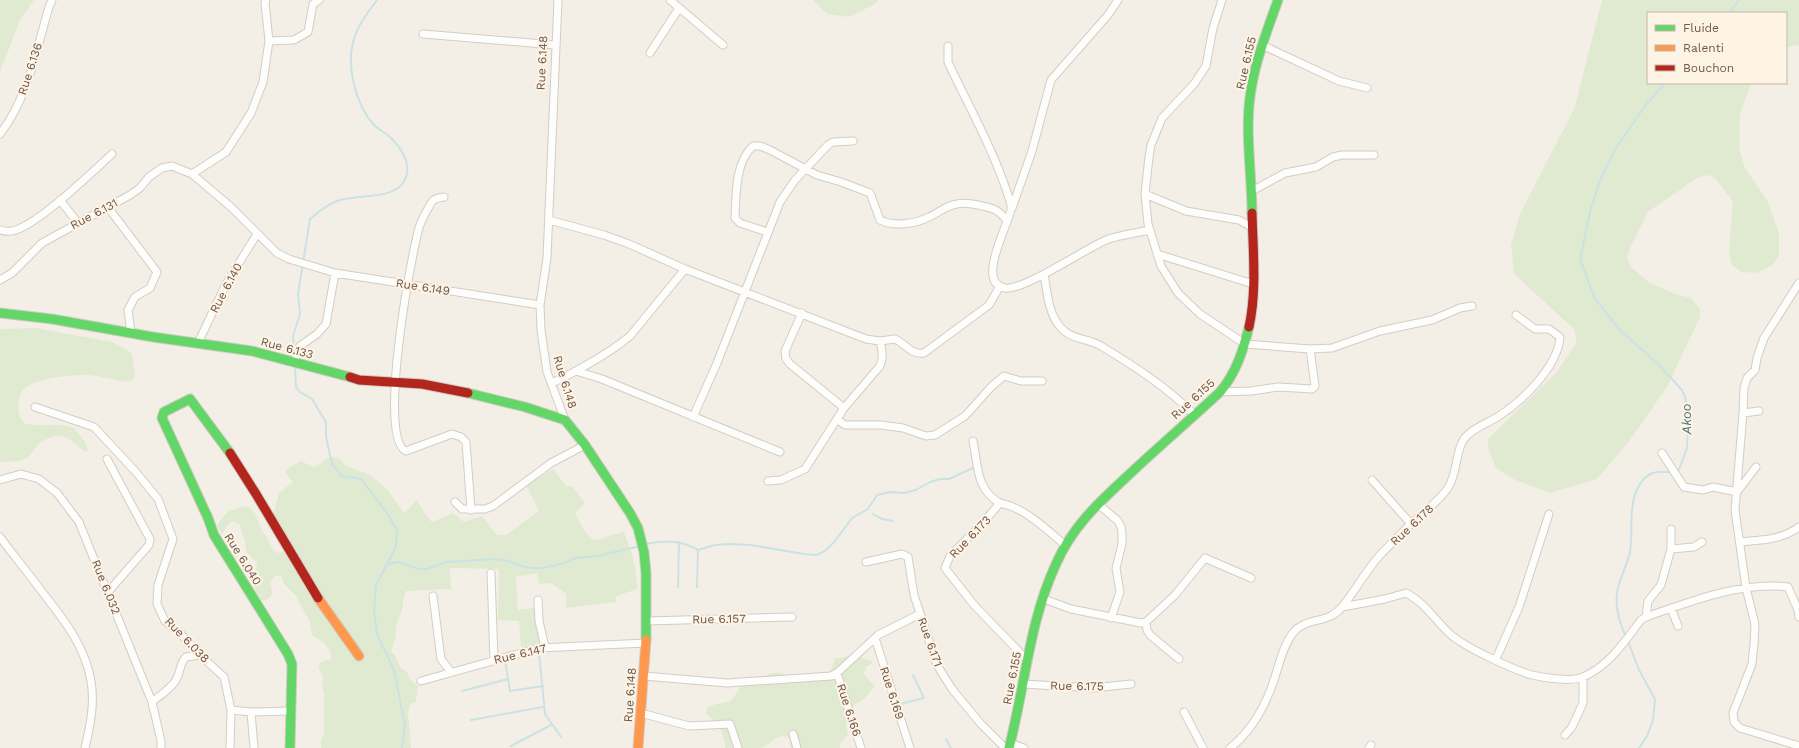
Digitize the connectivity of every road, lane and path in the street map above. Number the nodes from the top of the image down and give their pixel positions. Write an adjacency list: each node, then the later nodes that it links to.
1 (52, 0): 18 (street, Rue 6.136)
2 (266, 0): 11 (street)
3 (319, 0): 11 (street)
4 (558, 0): 12 (street, Rue 6.148)
5 (670, 0): 9 (street)
6 (1118, 0): 29 (street)
7 (1222, 0): 25 (street)
8 (1278, 0): 14 (street, Rue 6.155)
9 (679, 8): 13 (street); 16 (street)
10 (423, 34): 12 (street)
11 (269, 41): 23 (street)
12 (555, 45): 30 (street, Rue 6.148)
13 (723, 45)
14 (1262, 45): 17 (street); 24 (street, Rue 6.155)
15 (948, 46): 29 (street)
16 (650, 53)
17 (1367, 88)
18 (0, 134)
19 (853, 141): 22 (street)
20 (112, 154): 27 (street)
21 (1374, 155): 24 (street)
22 (804, 169): 31 (street); 36 (street); 36 (street)
23 (192, 174): 28 (street, Rue 6.131); 37 (street, Rue 6.131)
24 (1252, 191): 33 (street, Rue 6.155)
25 (1145, 194): 33 (street); 35 (street)
26 (444, 197): 43 (street)
27 (60, 200): 32 (street); 34 (street)
28 (107, 206): 32 (street, Rue 6.131); 53 (street)
29 (1012, 208): 31 (street)
30 (548, 220): 39 (street); 48 (street, Rue 6.148)
31 (1007, 221): 46 (street)
32 (78, 223): 42 (street, Rue 6.131)
33 (1252, 227): 45 (street, Rue 6.155)
34 (0, 230)
35 (1150, 230): 38 (street); 41 (street)
36 (767, 232): 47 (street)
37 (257, 234): 40 (street, Rue 6.149); 55 (street, Rue 6.140)
38 (1157, 254): 45 (street); 56 (street)
39 (685, 269): 47 (street); 59 (street)
40 (335, 273): 43 (street, Rue 6.149); 58 (street)
41 (1044, 274): 46 (street); 68 (street)
42 (0, 280)
43 (409, 283): 48 (street, Rue 6.149); 61 (street)
44 (1799, 283): 67 (street)
45 (1253, 284): 56 (street, Rue 6.155)
46 (1000, 286): 54 (street)
47 (746, 291): 51 (street); 69 (street)
48 (540, 305): 62 (street, Rue 6.148)
49 (1472, 306): 57 (street)
50 (0, 313): 53 (street, Rue 6.133)
51 (802, 314): 54 (street); 65 (street)
52 (1516, 315): 87 (street, Rue 6.178)
53 (131, 332): 55 (street, Rue 6.133)
54 (880, 341): 65 (street)
55 (198, 343): 58 (street, Rue 6.133)
56 (1246, 344): 57 (street); 63 (street, Rue 6.155)
57 (1310, 349): 63 (street)
58 (294, 362): 61 (street, Rue 6.133)
59 (576, 371): 62 (street); 69 (street)
60 (1042, 380): 71 (street)
61 (394, 383): 70 (street, Rue 6.133); 85 (street)
62 (552, 383): 70 (street, Rue 6.148)
63 (1220, 392): 68 (street, Rue 6.155)
64 (35, 407): 116 (street, Rue 6.038)
65 (844, 408): 71 (street)
66 (1759, 411): 67 (street)
67 (1743, 413): 81 (street)
68 (1195, 415): 84 (street, Rue 6.155)
69 (693, 417): 74 (street)
70 (565, 420): 73 (street, Rue 6.148)
71 (838, 420): 79 (street)
72 (973, 441): 83 (street, Rue 6.173)
73 (585, 445): 85 (street); 110 (street, Rue 6.148)
74 (780, 452)
75 (1662, 453): 81 (street)
76 (107, 459): 99 (street)
77 (1756, 467): 81 (street)
78 (0, 480): 99 (street, Rue 6.032)
79 (768, 480)
80 (1372, 480): 87 (street)
81 (1737, 492): 92 (street)
82 (455, 502): 85 (street)
83 (1000, 503): 93 (street); 121 (street, Rue 6.173)
84 (1098, 504): 93 (street, Rue 6.155); 109 (street)
85 (471, 510)
86 (1550, 514): 119 (street)
87 (1411, 524): 103 (street, Rue 6.178)
88 (1799, 527): 92 (street)
89 (1671, 529): 94 (street)
90 (0, 537): 139 (street)
91 (1702, 542): 94 (street)
92 (1740, 542): 98 (street)
93 (1065, 545): 101 (street, Rue 6.155)
94 (1671, 549): 107 (street)
95 (866, 562): 105 (street, Rue 6.171)
96 (491, 573): 120 (street)
97 (1251, 578): 111 (street)
98 (1746, 588): 104 (street); 108 (street); 138 (street)
99 (108, 592): 129 (street, Rue 6.032)
100 (433, 596): 122 (street)
101 (1044, 599): 109 (street); 121 (street, Rue 6.155)
102 (538, 600): 115 (street)
103 (1342, 608): 119 (street); 151 (street, Rue 6.178)
104 (1671, 608): 107 (street); 112 (street)
105 (920, 614): 113 (street); 137 (street, Rue 6.171)
106 (792, 617): 110 (street, Rue 6.157)
107 (1646, 617): 125 (street)
108 (1799, 617)
109 (1111, 618): 111 (street)
110 (646, 621): 114 (street, Rue 6.148)
111 (1146, 622): 118 (street)
112 (1678, 626)
113 (875, 638): 123 (street); 148 (street, Rue 6.169)
114 (646, 643): 115 (street, Rue 6.147); 124 (street, Rue 6.148)
115 (545, 647): 120 (street, Rue 6.147)
116 (200, 655): 129 (street); 130 (street, Rue 6.038)
117 (359, 656): 131 (street, Rue 6.040)
118 (1179, 659)
119 (1496, 659): 125 (street)
120 (494, 660): 122 (street, Rue 6.147)
121 (1028, 661): 127 (street, Rue 6.155)
122 (452, 672): 126 (street, Rue 6.147)
123 (837, 672): 124 (street); 147 (street, Rue 6.166)
124 (644, 676): 134 (street, Rue 6.148)
125 (1583, 678): 136 (street)
126 (422, 681)
127 (1023, 684): 128 (street, Rue 6.175); 137 (street, Rue 6.155)
128 (1131, 684)
129 (152, 702): 140 (street, Rue 6.032)
130 (231, 710): 132 (street); 141 (street, Rue 6.038)
131 (291, 711): 132 (street); 143 (street, Rue 6.040)
132 (252, 712): 142 (street)
133 (1184, 712): 150 (street)
134 (641, 713): 144 (street, Rue 6.148); 145 (street)
135 (793, 734): 146 (street)
136 (1566, 735)
137 (1008, 746): 149 (street)
138 (1799, 746)
139 (85, 748)
140 (160, 748)
141 (230, 748)
142 (254, 748)
143 (290, 748)
144 (638, 748)
145 (738, 748)
146 (797, 748)
147 (861, 748)
148 (910, 748)
149 (1024, 748)
150 (1203, 748)
151 (1230, 748)

